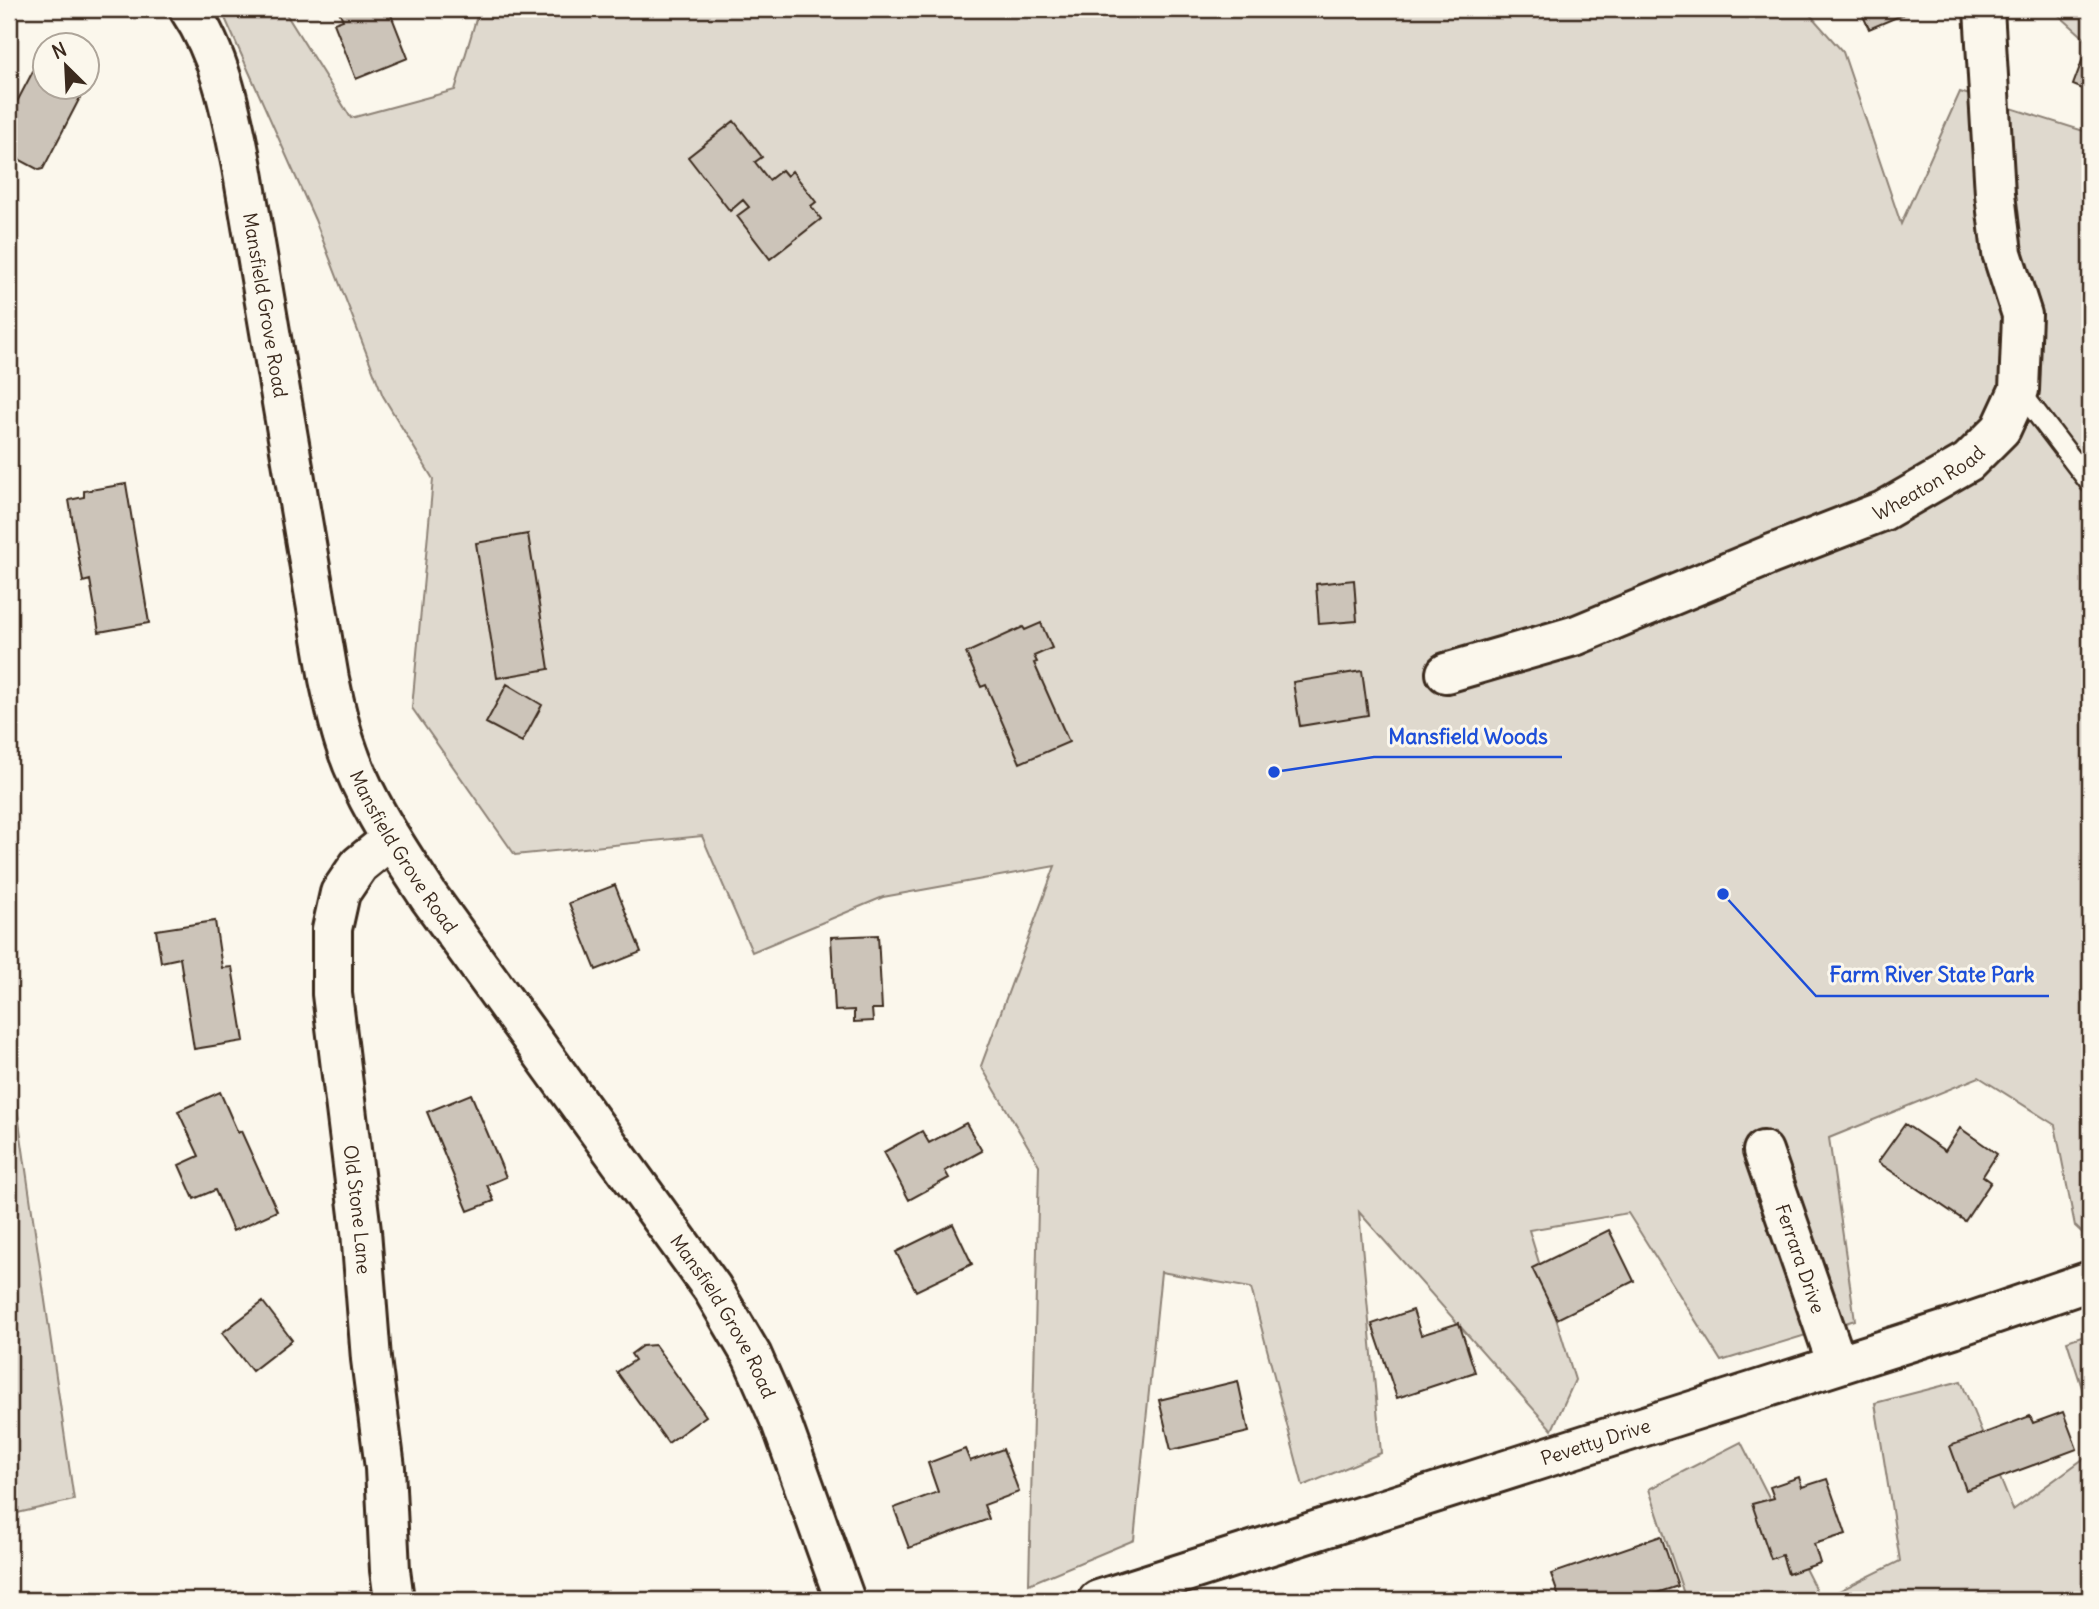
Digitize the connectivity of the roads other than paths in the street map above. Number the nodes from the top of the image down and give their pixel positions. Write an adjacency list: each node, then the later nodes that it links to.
1 (188, 9): 6 (street, Mansfield Grove Road)
2 (1984, 9): 3 (street, Wheaton Road)
3 (2019, 390): 4 (lane); 5 (street, Wheaton Road)
4 (2090, 483)
5 (1446, 673)
6 (391, 839): 10 (street, Old Stone Lane); 11 (street, Mansfield Grove Road)
7 (1763, 1151): 9 (street, Ferrara Drive)
8 (2090, 1281): 9 (street, Pevetty Drive)
9 (1838, 1364): 12 (street, Pevetty Drive)
10 (394, 1600)
11 (845, 1600)
12 (1098, 1600)

